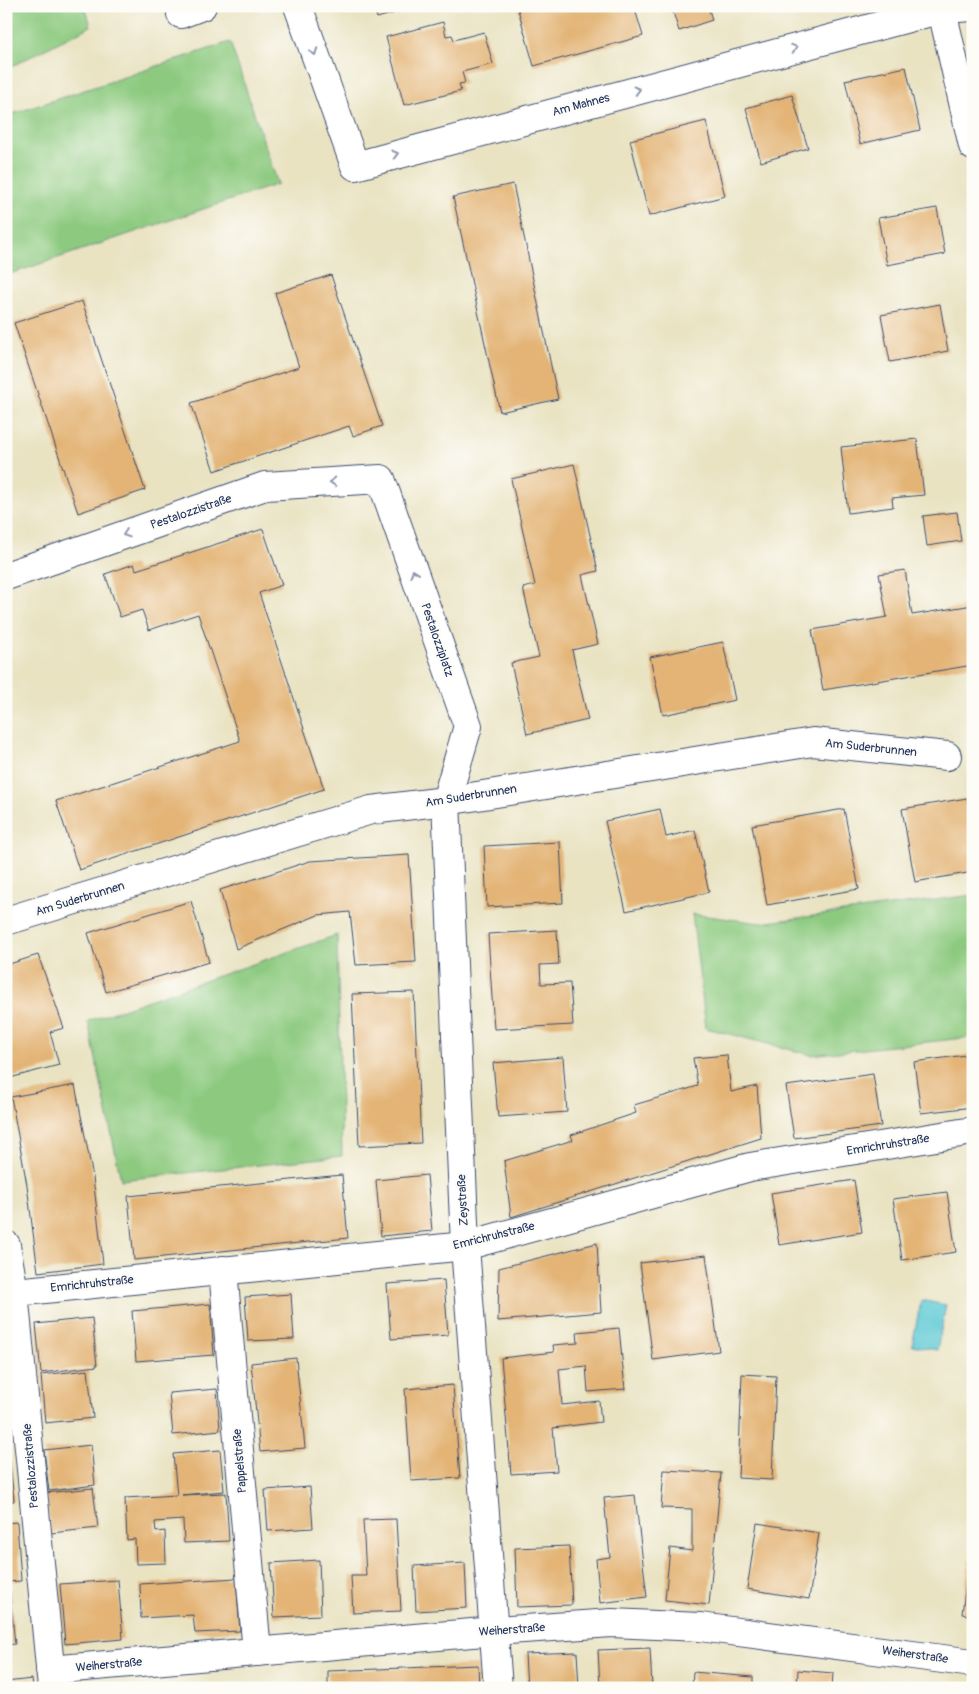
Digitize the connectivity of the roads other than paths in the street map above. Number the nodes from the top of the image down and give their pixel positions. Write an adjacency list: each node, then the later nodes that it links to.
1 (298, 6): 3 (street, Am Mahnes, one-way to 3)
2 (973, 6): 3 (street, Am Mahnes)
3 (942, 8): 4 (street)
4 (973, 146)
5 (381, 479): 6 (street, Pestalozzistraße, one-way to 6); 8 (street, Pestalozziplatz, one-way to 5)
6 (6, 576)
7 (947, 756): 8 (street, Am Suderbrunnen)
8 (446, 801): 9 (street, Am Suderbrunnen); 12 (street, Zeystraße)
9 (6, 921)
10 (973, 1131): 12 (street, Emrichruhstraße)
11 (6, 1245): 14 (street, Pestalozzistraße)
12 (465, 1246): 13 (street, Emrichruhstraße); 15 (street, Zeystraße)
13 (223, 1270): 14 (street, Emrichruhstraße); 16 (street, Pappelstraße)
14 (10, 1292): 18 (street, Pestalozzistraße)
15 (495, 1631): 16 (street, Weiherstraße); 17 (street, Weiherstraße); 19 (street, Zeystraße)
16 (257, 1652): 18 (street, Weiherstraße)
17 (973, 1663)
18 (51, 1679)
19 (498, 1688)

